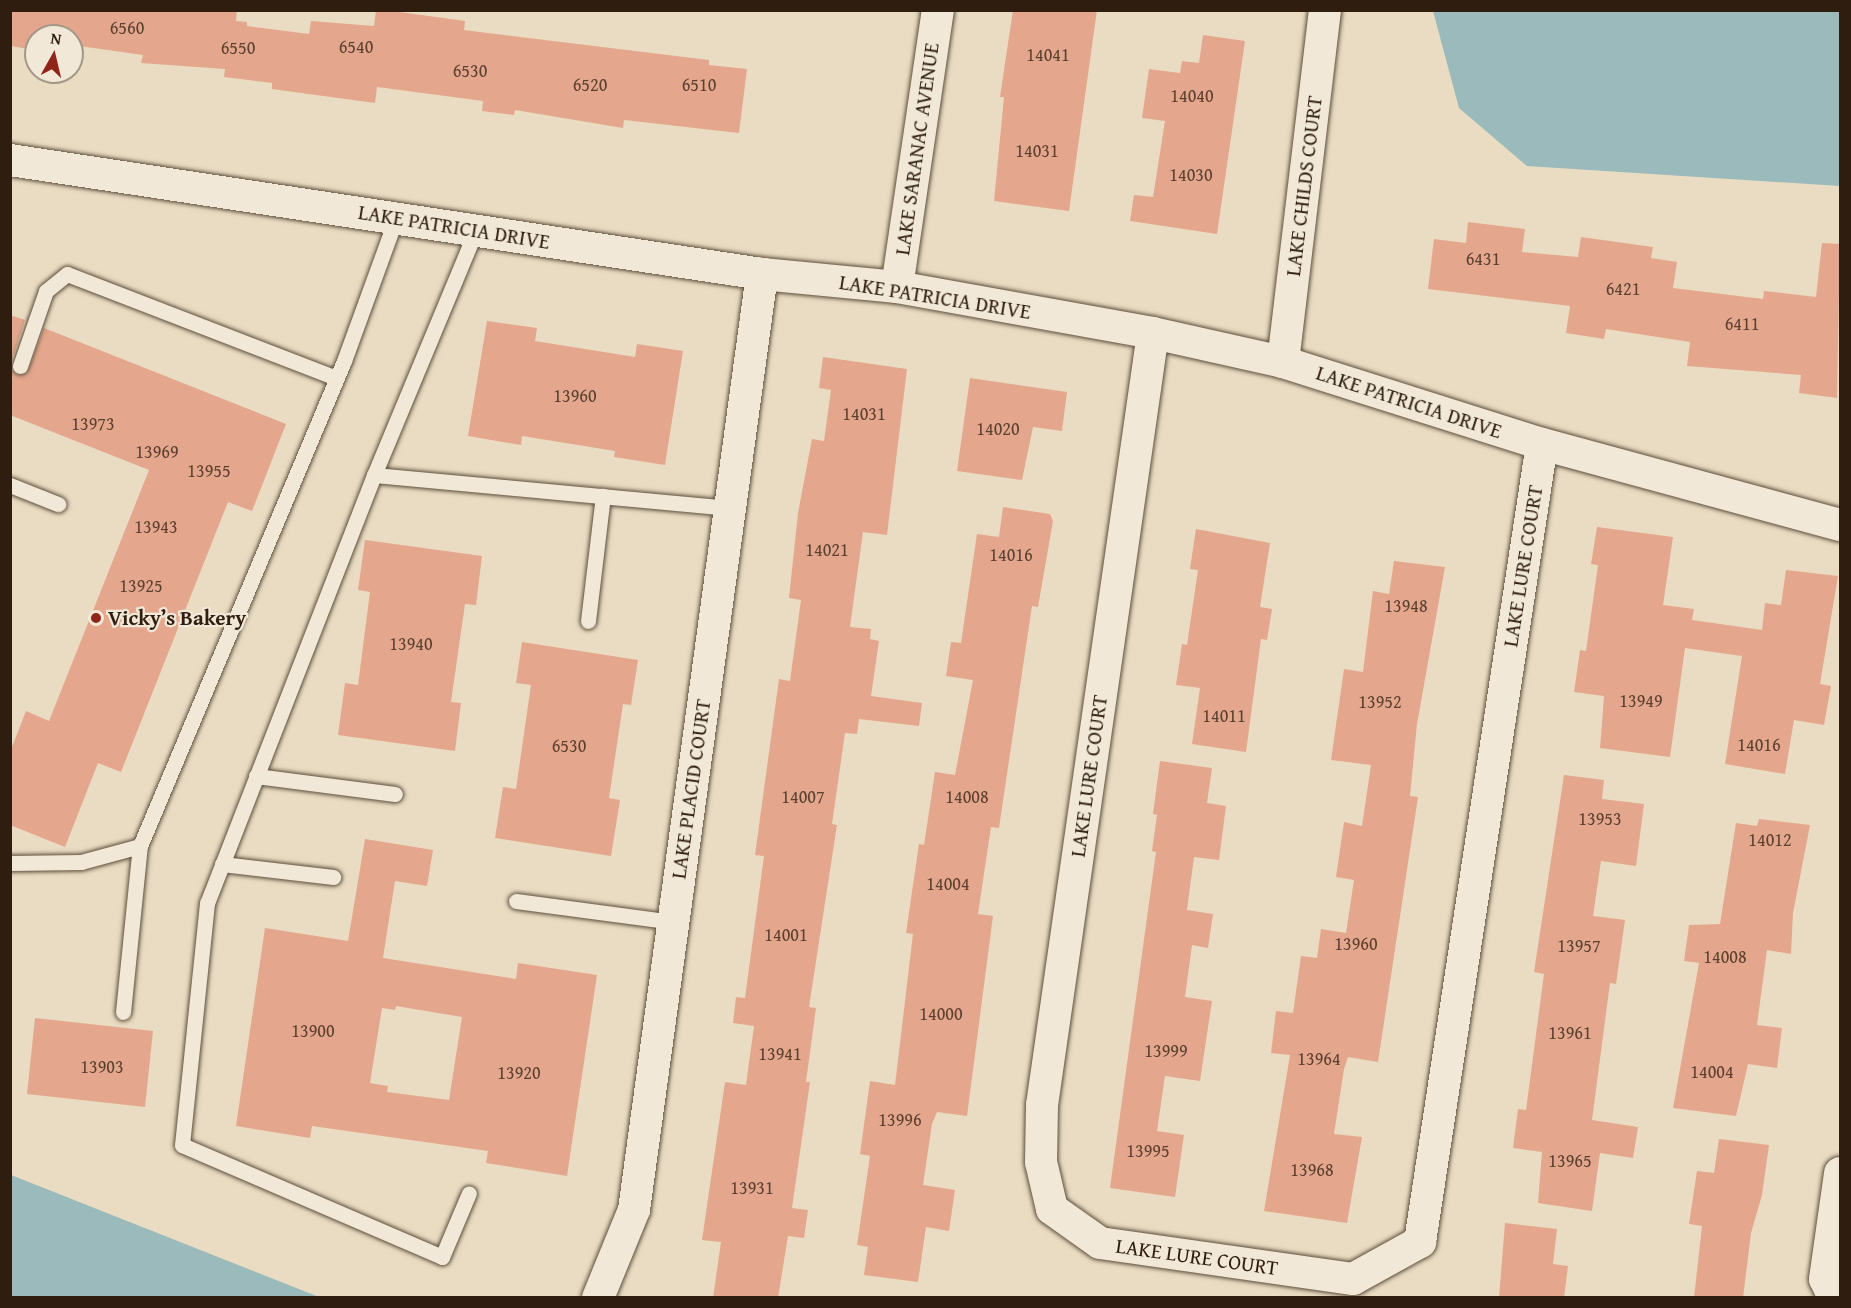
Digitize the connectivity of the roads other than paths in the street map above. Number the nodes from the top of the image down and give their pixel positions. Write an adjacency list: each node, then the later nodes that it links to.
1 (1325, 10): 9 (street, LAKE CHILDS COURT)
2 (929, 12): 7 (street, LAKE SARANAC AVENUE)
3 (10, 160): 4 (street, LAKE PATRICIA DRIVE)
4 (396, 218): 5 (street, LAKE PATRICIA DRIVE); 11 (lane)
5 (476, 230): 6 (street, LAKE PATRICIA DRIVE); 13 (lane)
6 (762, 274): 7 (street, LAKE PATRICIA DRIVE); 17 (street, LAKE PLACID COURT)
7 (897, 287): 8 (street, LAKE PATRICIA DRIVE)
8 (1152, 333): 9 (street, LAKE PATRICIA DRIVE); 12 (street, LAKE LURE COURT)
9 (1283, 362): 12 (street, LAKE PATRICIA DRIVE)
10 (20, 366): 11 (lane)
11 (336, 378): 22 (lane)
12 (1542, 444): 18 (street, LAKE PATRICIA DRIVE)
13 (374, 475): 15 (lane); 20 (lane)
14 (10, 484): 16 (lane)
15 (603, 496): 17 (lane); 19 (lane)
16 (58, 504)
17 (730, 508): 27 (street, LAKE PLACID COURT)
18 (1840, 525)
19 (588, 621)
20 (256, 776): 21 (lane); 24 (lane)
21 (395, 794)
22 (140, 846): 23 (lane); 28 (lane)
23 (10, 863)
24 (222, 864): 25 (lane); 30 (lane)
25 (333, 877)
26 (516, 901): 27 (lane)
27 (673, 922): 32 (street, LAKE PLACID COURT)
28 (123, 1012)
29 (1840, 1173): 31 (street)
30 (469, 1193)
31 (1829, 1288)
32 (598, 1298)

